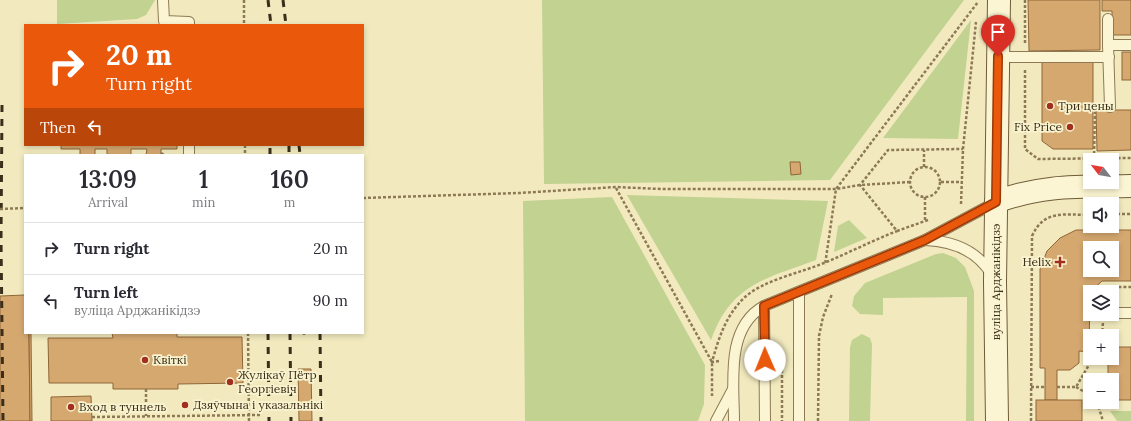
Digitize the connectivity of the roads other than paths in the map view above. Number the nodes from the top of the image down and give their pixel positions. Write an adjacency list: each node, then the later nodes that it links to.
1 (163, 0): 4 (lane)
2 (985, 0): 7 (main road, вуліца Арджанікідзэ)
3 (1108, 19): 5 (lane)
4 (189, 24)
5 (1108, 45): 6 (lane); 8 (lane)
6 (1131, 45)
7 (998, 56): 8 (lane); 11 (main road, вуліца Арджанікідзэ)
8 (1109, 57): 9 (lane)
9 (1110, 107)
10 (1131, 186): 11 (main road)
11 (996, 202): 12 (lane); 13 (main road, вуліца Арджанікідзэ)
12 (925, 240): 13 (lane); 14 (lane)
13 (995, 282): 23 (main road, вуліца Арджанікідзэ)
14 (799, 292): 15 (lane); 22 (lane)
15 (764, 306): 18 (lane); 21 (lane)
16 (1131, 312): 17 (lane)
17 (1119, 313)
18 (734, 387): 19 (lane); 20 (lane)
19 (716, 421)
20 (734, 421)
21 (765, 421)
22 (799, 421)
23 (997, 421)

